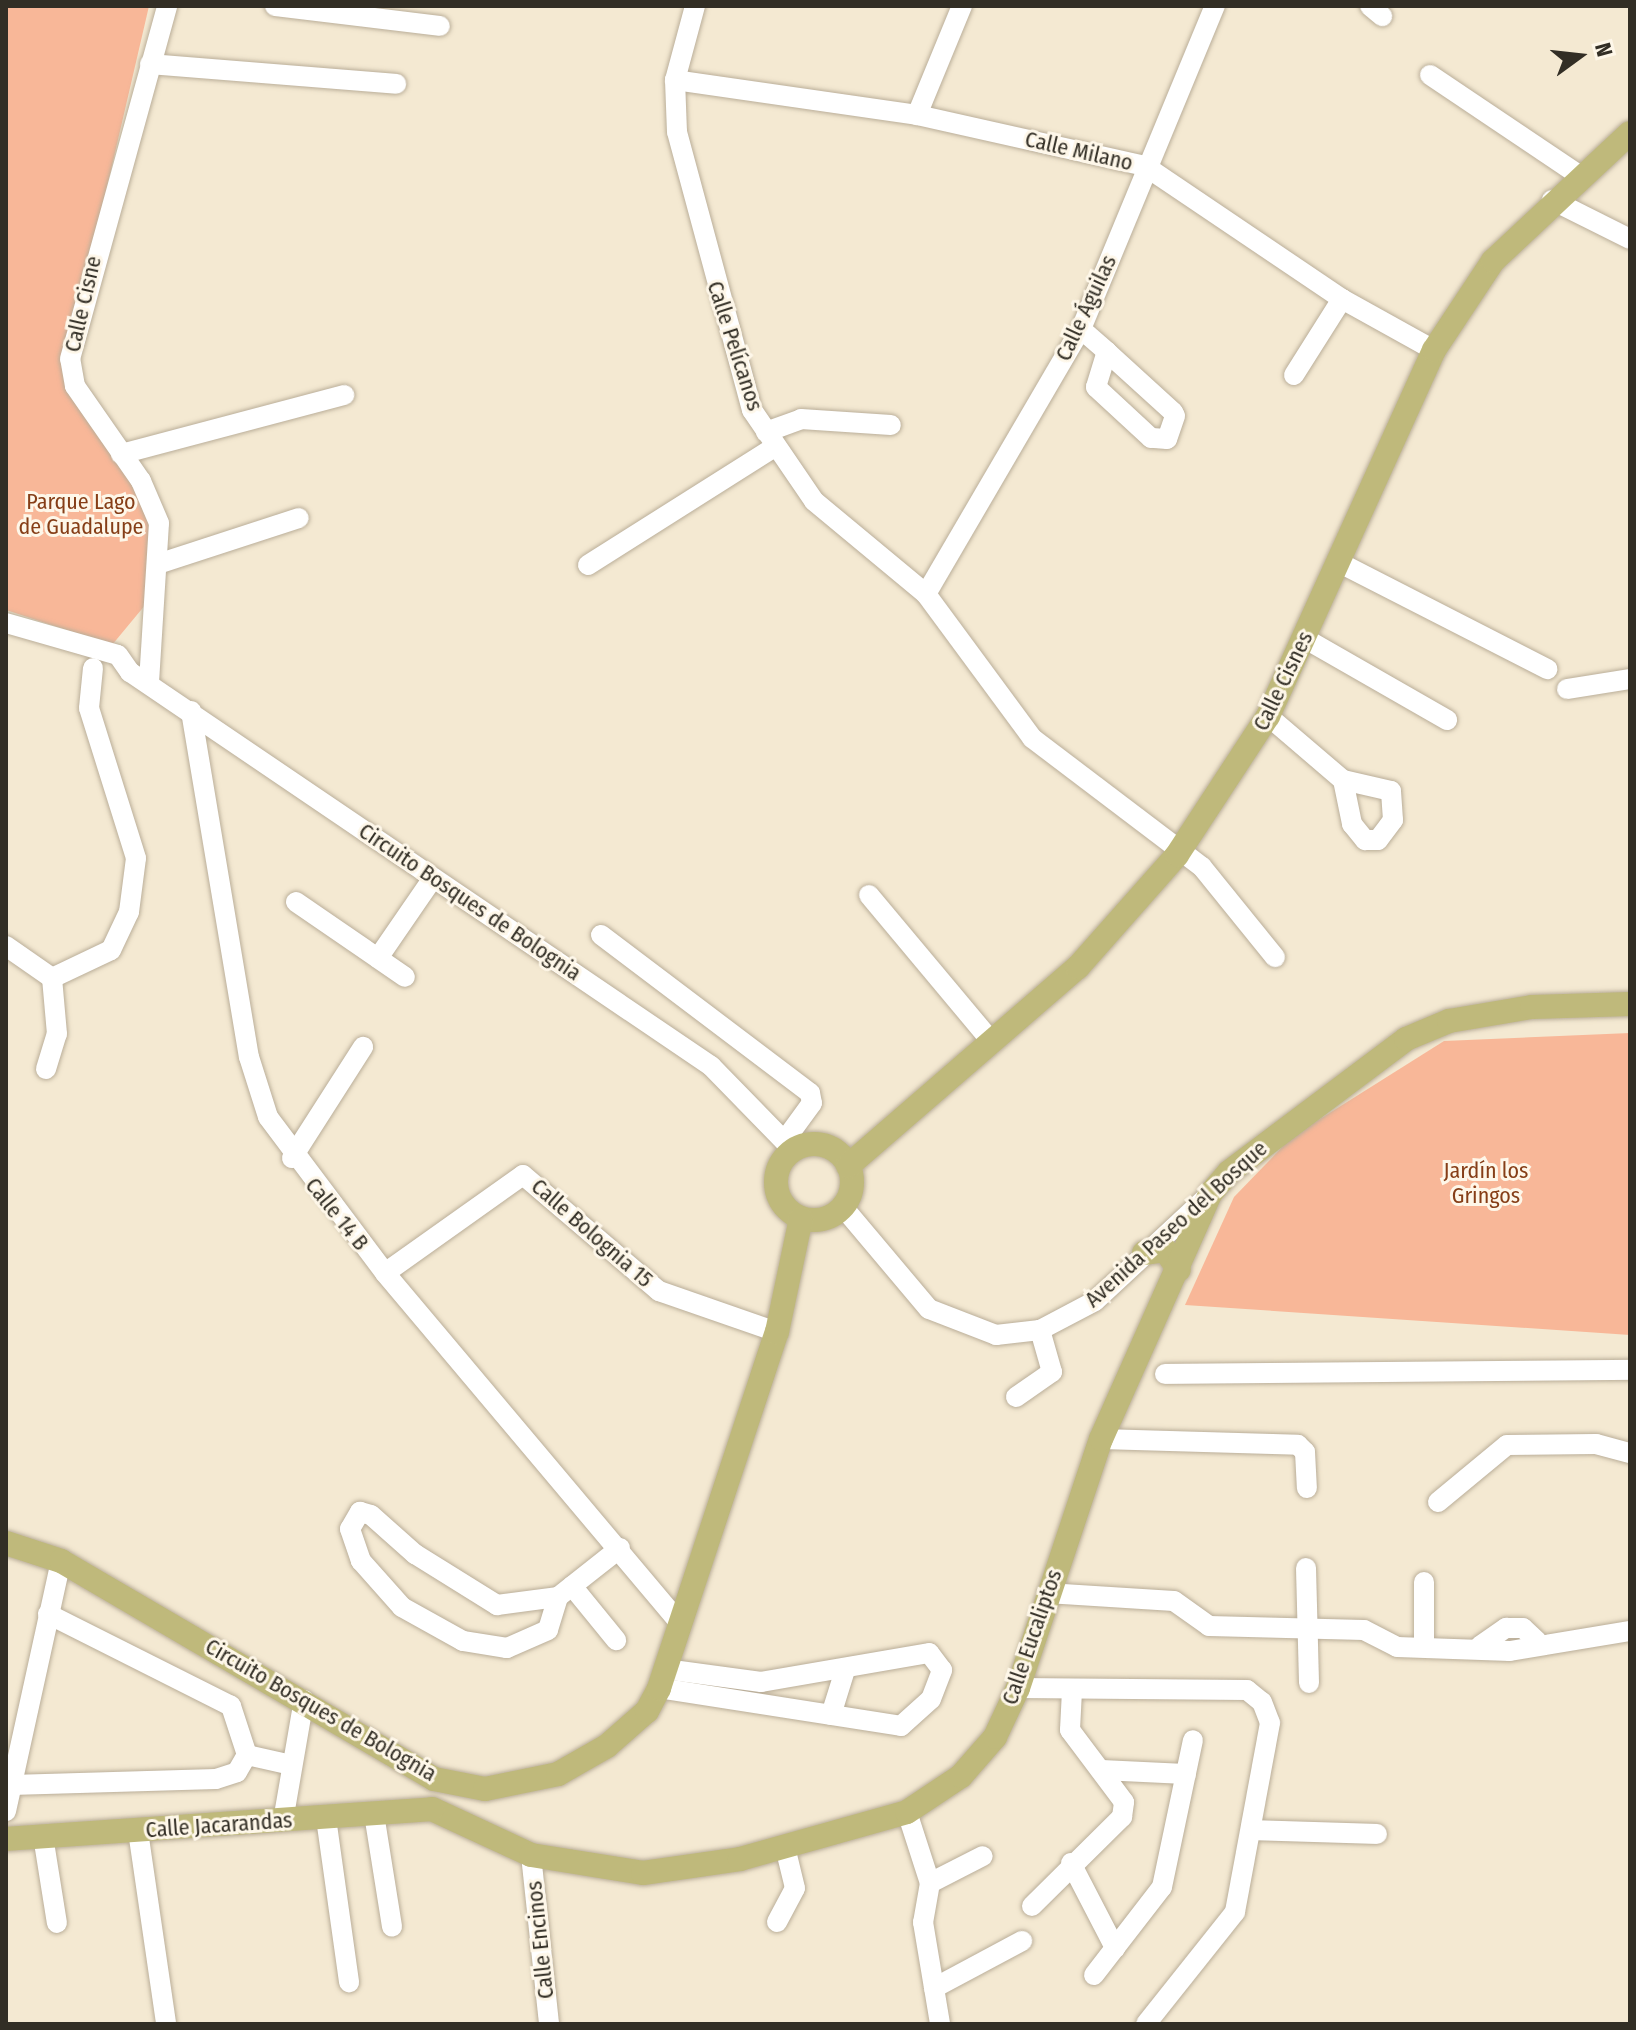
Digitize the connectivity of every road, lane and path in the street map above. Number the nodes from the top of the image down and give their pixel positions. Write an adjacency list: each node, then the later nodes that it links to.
1 (167, 6): 7 (street, Calle Cisne)
2 (275, 6): 6 (street)
3 (695, 6): 9 (street, Calle Pelícanos)
4 (962, 6): 11 (street)
5 (1215, 6): 13 (street, Calle Águilas)
6 (440, 26)
7 (150, 64): 10 (street); 25 (street, Calle Cisne)
8 (1430, 75): 14 (street)
9 (675, 80): 11 (street, Calle Milano); 24 (street, Calle Pelícanos)
10 (396, 84)
11 (917, 115): 13 (street, Calle Milano)
12 (1630, 133): 14 (main road, Calle Cisnes)
13 (1145, 166): 17 (street, Calle Milano); 18 (street, Calle Águilas)
14 (1579, 175): 15 (main road, Calle Cisnes)
15 (1552, 200): 16 (street); 19 (main road, Calle Cisnes)
16 (1630, 239)
17 (1342, 299): 19 (street, Calle Milano); 21 (street)
18 (1081, 329): 20 (street); 30 (street, Calle Águilas)
19 (1434, 350): 27 (main road, Calle Cisnes)
20 (1107, 352)
21 (1294, 375)
22 (344, 395): 25 (street)
23 (891, 425): 24 (street)
24 (771, 440): 29 (street); 30 (street, Calle Pelícanos)
25 (121, 454): 28 (street, Calle Cisne)
26 (299, 518): 28 (street)
27 (1340, 563): 32 (main road, Calle Cisnes); 35 (street)
28 (158, 564): 38 (street, Calle Cisne)
29 (588, 565)
30 (926, 594): 44 (street, Calle Pelícanos)
31 (6, 623): 33 (street, Circuito Bosques de Bolognia)
32 (1304, 638): 41 (main road, Calle Cisnes); 42 (street)
33 (68, 646): 34 (street, Circuito Bosques de Bolognia); 36 (street, Circuito Bosques de Bolognia)
34 (93, 668): 36 (street, Circuito Bosques de Bolognia); 53 (street)
35 (1547, 669)
36 (130, 672): 38 (street, Circuito Bosques de Bolognia)
37 (1630, 679): 39 (street)
38 (149, 682): 40 (street, Circuito Bosques de Bolognia)
39 (1567, 689)
40 (191, 711): 45 (street, Circuito Bosques de Bolognia); 62 (street, Calle 14 B)
41 (1268, 716): 43 (street); 44 (main road, Calle Cisnes)
42 (1447, 720)
43 (1343, 780)
44 (1177, 855): 50 (street, Calle Pelícanos); 57 (main road, Calle Cisnes)
45 (433, 878): 51 (street); 61 (street, Circuito Bosques de Bolognia)
46 (869, 895): 57 (street)
47 (296, 902): 51 (street)
48 (601, 935): 61 (street)
49 (6, 946): 53 (street)
50 (1275, 957)
51 (378, 958): 52 (street)
52 (405, 977)
53 (52, 978): 59 (street)
54 (1630, 992): 60 (main road, Avenida Paseo del Bosque)
55 (1630, 1004): 60 (main road)
56 (1630, 1018): 60 (main road, Avenida Paseo del Bosque)
57 (992, 1042): 63 (main road, Calle Cisnes)
58 (363, 1047): 62 (street)
59 (46, 1069)
60 (1316, 1104): 64 (main road, Avenida Paseo del Bosque)
61 (789, 1145): 63 (main road); 66 (main road)
62 (292, 1158): 69 (street, Calle 14 B)
63 (848, 1166): 65 (main road)
64 (1210, 1194): 67 (street, Avenida Paseo del Bosque); 68 (main road, Calle Eucaliptos)
65 (843, 1207): 66 (main road); 70 (street, Avenida Paseo del Bosque)
66 (801, 1218): 71 (main road, Circuito Bosques de Bolognia)
67 (1144, 1253): 68 (main road); 70 (street, Avenida Paseo del Bosque)
68 (1179, 1270): 75 (main road, Calle Eucaliptos)
69 (385, 1273): 71 (street, Calle Bolognia 15); 80 (street, Calle 14 B)
70 (1040, 1330): 74 (street)
71 (777, 1332): 87 (main road, Circuito Bosques de Bolognia)
72 (1630, 1370): 73 (street)
73 (1165, 1374)
74 (1016, 1397)
75 (1101, 1439): 77 (street); 85 (main road, Calle Eucaliptos)
76 (1630, 1453): 78 (street)
77 (1307, 1488)
78 (1438, 1502)
79 (6, 1543): 81 (main road, Circuito Bosques de Bolognia)
80 (620, 1548): 84 (street); 87 (street, Calle 14 B)
81 (61, 1561): 86 (street); 97 (main road, Circuito Bosques de Bolognia)
82 (1306, 1568): 88 (street)
83 (1424, 1582): 91 (street)
84 (565, 1592): 84 (street); 90 (street)
85 (1047, 1593): 88 (street); 95 (main road, Calle Eucaliptos)
86 (48, 1614): 100 (street); 105 (street)
87 (680, 1623): 93 (main road, Circuito Bosques de Bolognia)
88 (1308, 1629): 91 (street); 94 (street)
89 (1627, 1638): 91 (street)
90 (616, 1640)
91 (1424, 1647)
92 (845, 1670): 93 (street); 98 (street); 98 (street)
93 (662, 1679): 98 (street); 104 (main road, Circuito Bosques de Bolognia)
94 (1309, 1683)
95 (1018, 1688): 96 (street); 108 (main road, Calle Eucaliptos)
96 (1072, 1690): 102 (street); 112 (street)
97 (304, 1700): 101 (street); 104 (main road, Circuito Bosques de Bolognia)
98 (831, 1715)
99 (1193, 1740): 103 (street)
100 (247, 1755): 101 (street); 105 (street)
101 (287, 1764): 111 (street)
102 (1101, 1770): 103 (street); 120 (street)
103 (1186, 1774): 127 (street)
104 (434, 1779): 106 (main road)
105 (11, 1785): 107 (street)
106 (432, 1809): 109 (main road, Calle Jacarandas); 118 (main road, Calle Eucaliptos)
107 (6, 1811)
108 (907, 1812): 117 (main road, Calle Eucaliptos); 121 (street)
109 (374, 1814): 110 (main road, Calle Jacarandas); 125 (street)
110 (326, 1818): 111 (main road, Calle Jacarandas); 129 (street)
111 (283, 1821): 113 (main road, Calle Jacarandas)
112 (1251, 1830): 114 (street); 134 (street)
113 (138, 1831): 115 (main road, Calle Jacarandas); 131 (street)
114 (1377, 1834)
115 (43, 1836): 116 (main road, Calle Jacarandas); 124 (street)
116 (6, 1839)
117 (785, 1847): 118 (main road, Calle Eucaliptos); 123 (street)
118 (531, 1855): 132 (street, Calle Encinos)
119 (983, 1856): 121 (street)
120 (1071, 1863): 122 (street); 127 (street)
121 (930, 1883): 130 (street)
122 (1032, 1906)
123 (777, 1922)
124 (57, 1923)
125 (392, 1927)
126 (1022, 1941): 130 (street)
127 (1115, 1948): 128 (street)
128 (1094, 1975)
129 (349, 1982)
130 (934, 1988): 133 (street)
131 (166, 2023)
132 (549, 2024)
133 (940, 2024)
134 (1146, 2024)

